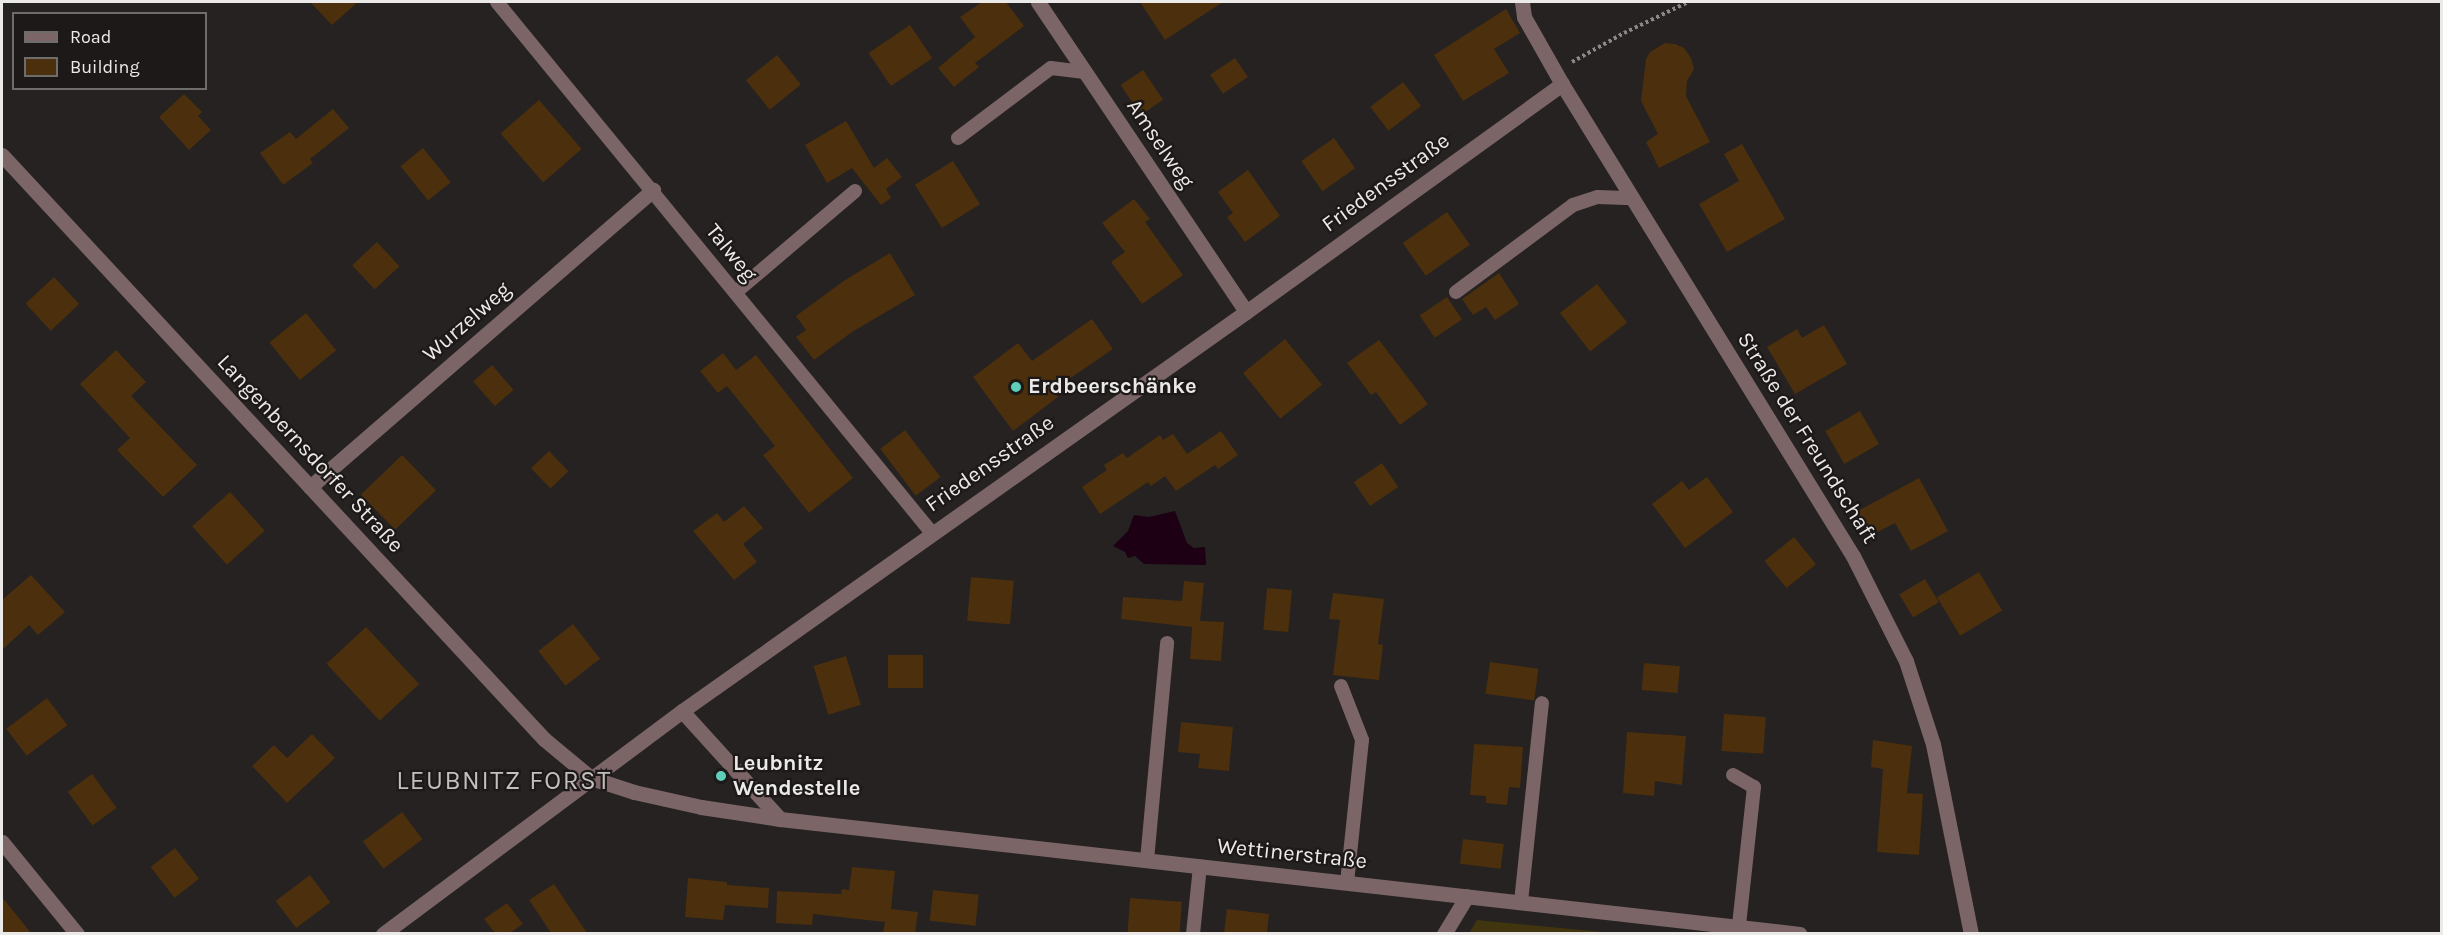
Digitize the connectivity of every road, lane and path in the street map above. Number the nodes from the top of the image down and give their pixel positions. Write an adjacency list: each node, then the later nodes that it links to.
1 (497, 2): 9 (lane, Talweg)
2 (1038, 2): 5 (street, Amselweg)
3 (1522, 2): 6 (street, Straße der Freundschaft)
4 (1688, 2): 6 (path)
5 (1085, 72): 7 (lane); 14 (street, Amselweg)
6 (1558, 78): 11 (street, Straße der Freundschaft); 14 (street, Friedensstraße)
7 (958, 138)
8 (2, 155): 15 (street, Langenbernsdorfer Straße)
9 (653, 190): 12 (lane, Talweg); 15 (street, Wurzelweg)
10 (855, 191): 12 (lane)
11 (1632, 198): 13 (lane); 36 (street, Straße der Freundschaft)
12 (736, 292): 16 (lane, Talweg)
13 (1456, 292)
14 (1246, 312): 16 (street, Friedensstraße)
15 (310, 487): 22 (street, Langenbernsdorfer Straße)
16 (932, 533): 20 (street, Friedensstraße)
17 (1167, 643): 25 (lane)
18 (1341, 686): 27 (lane)
19 (1542, 703): 29 (lane)
20 (682, 711): 22 (street, Friedensstraße); 23 (street)
21 (1733, 775): 30 (lane)
22 (591, 778): 23 (street, Wettinerstraße); 32 (street, Friedensstraße)
23 (780, 819): 25 (street, Wettinerstraße)
24 (2, 842): 31 (street)
25 (1147, 860): 26 (street, Wettinerstraße)
26 (1200, 866): 27 (street, Wettinerstraße); 33 (lane)
27 (1347, 882): 28 (street, Wettinerstraße)
28 (1467, 896): 29 (street, Wettinerstraße); 34 (street)
29 (1521, 902): 30 (street, Wettinerstraße)
30 (1739, 926): 35 (street, Wettinerstraße)
31 (77, 933)
32 (383, 933)
33 (1193, 933)
34 (1444, 933)
35 (1800, 933)
36 (1971, 933)

